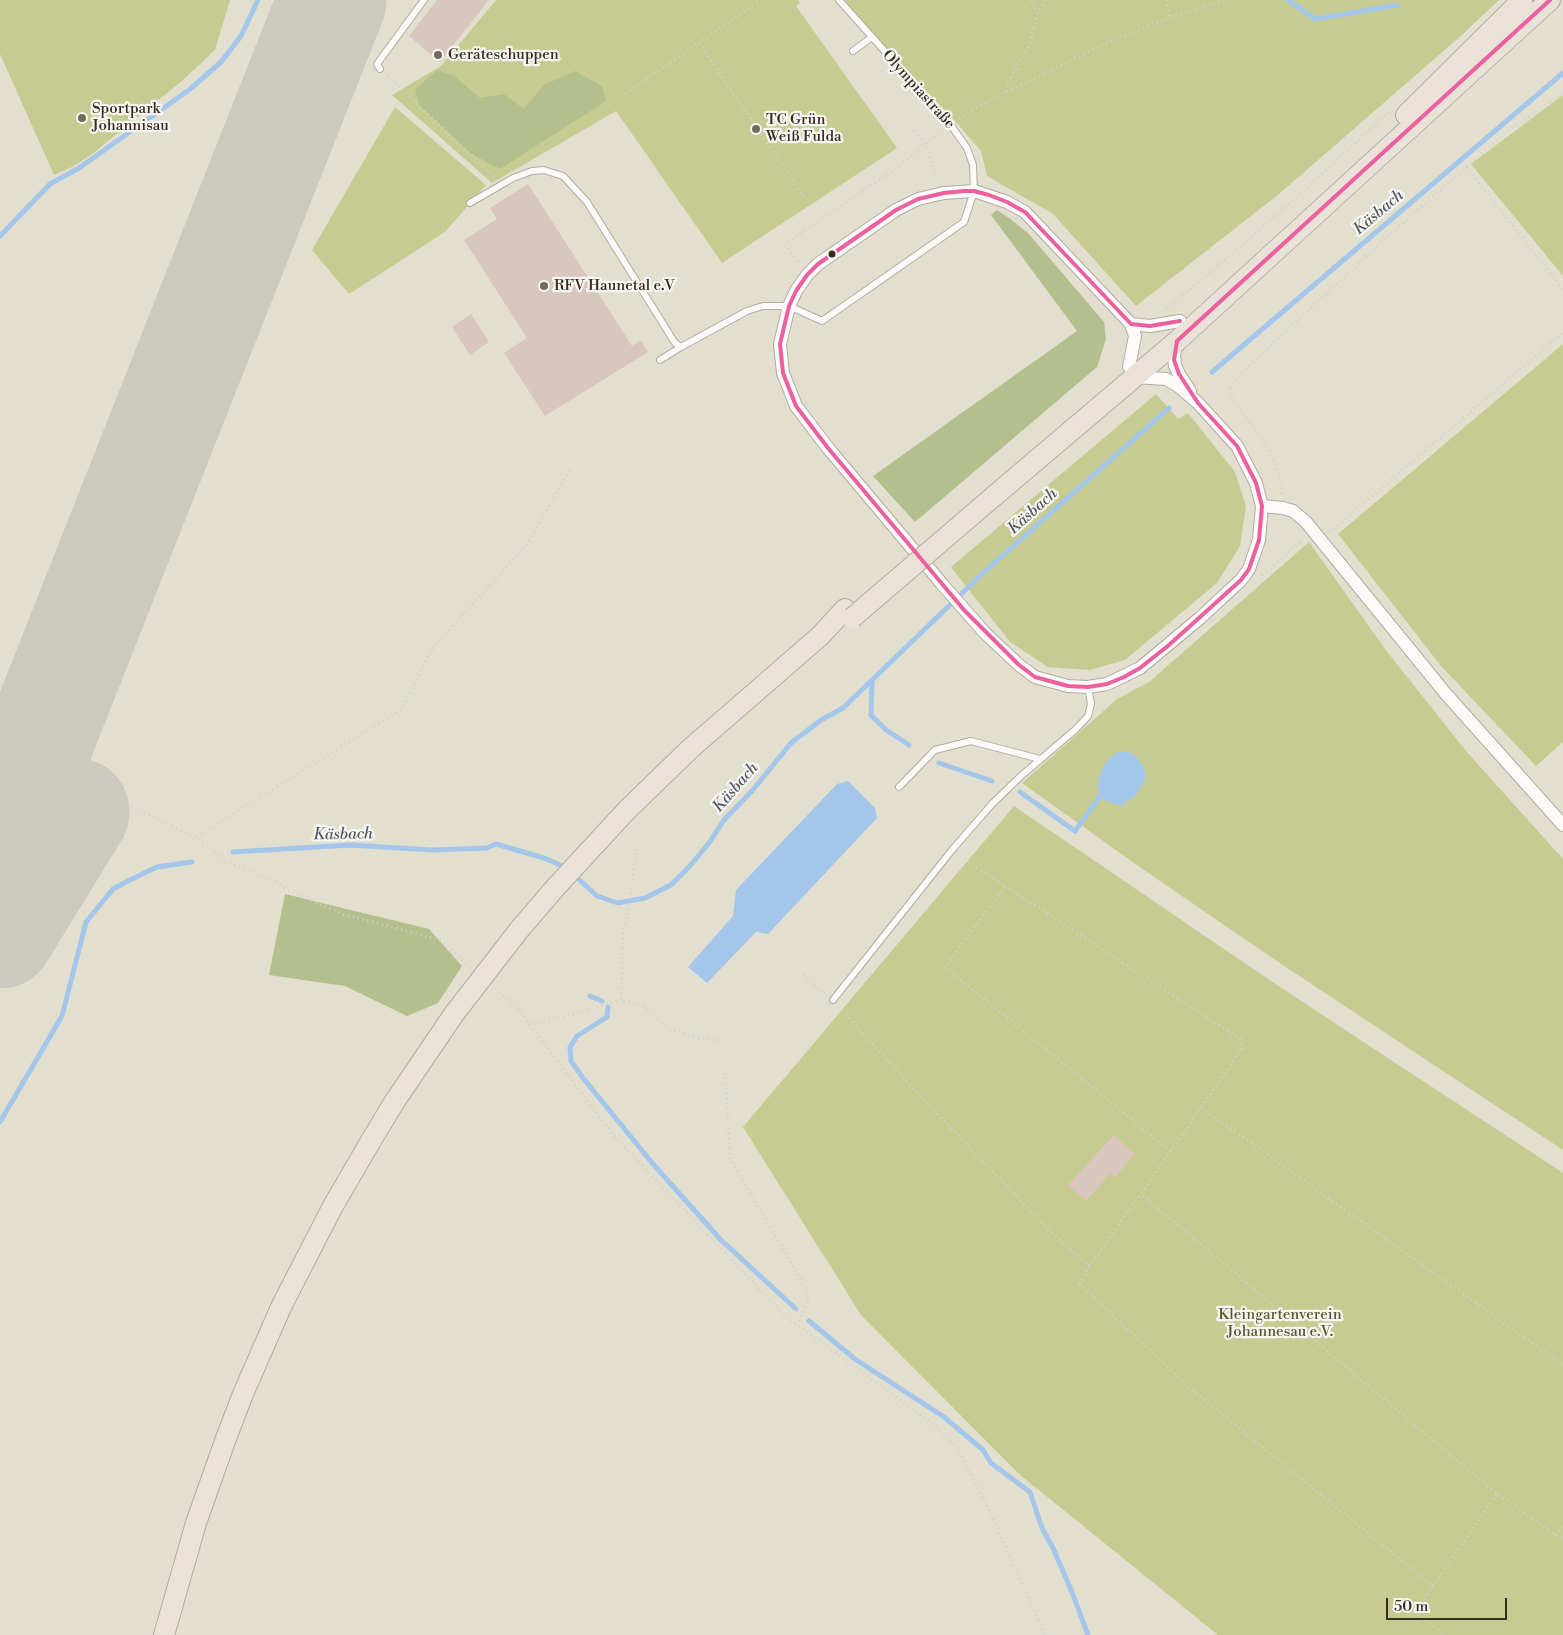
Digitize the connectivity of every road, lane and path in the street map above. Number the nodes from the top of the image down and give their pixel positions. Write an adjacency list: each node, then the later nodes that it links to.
1 (424, 0): 15 (lane)
2 (760, 0): 13 (path)
3 (839, 0): 12 (lane, Olympiastraße)
4 (1031, 0): 10 (path)
5 (1046, 0): 10 (path)
6 (1167, 0): 11 (path)
7 (1226, 0): 11 (path)
8 (1522, 0): 34 (main road)
9 (1550, 0): 34 (main road)
10 (1037, 14): 16 (path)
11 (1170, 17): 16 (path)
12 (872, 37): 14 (lane); 20 (lane, Olympiastraße)
13 (699, 43): 18 (path); 27 (path)
14 (853, 52)
15 (380, 69): 25 (path)
16 (1005, 93): 20 (path)
17 (1563, 94): 23 (path)
18 (622, 96)
19 (1392, 108): 32 (path)
20 (950, 124): 22 (path); 26 (lane, Olympiastraße)
21 (915, 131): 22 (path)
22 (926, 145): 24 (path); 29 (path)
23 (1466, 168): 30 (path); 42 (path)
24 (938, 180)
25 (503, 185): 28 (lane); 36 (lane)
26 (974, 191): 31 (street); 31 (lane); 33 (street)
27 (804, 198)
28 (470, 203)
29 (798, 261)
30 (1563, 289)
31 (789, 306): 36 (lane); 45 (street)
32 (1161, 312)
33 (1131, 324): 34 (street); 38 (street)
34 (1178, 331): 38 (main road); 39 (street)
35 (1563, 333): 43 (path)
36 (678, 345): 37 (lane)
37 (660, 360)
38 (1132, 372): 39 (street); 73 (main road, bridge)
39 (1198, 403): 41 (street)
40 (569, 470): 50 (path)
41 (1262, 506): 42 (street); 45 (street)
42 (1283, 508): 43 (street)
43 (1317, 535): 44 (path); 49 (street)
44 (1257, 579)
45 (1088, 687): 46 (lane)
46 (1040, 759): 47 (lane); 52 (lane)
47 (899, 787)
48 (118, 801): 50 (path)
49 (1563, 825)
50 (195, 838): 54 (path)
51 (637, 849): 57 (path)
52 (952, 850): 53 (path); 58 (lane)
53 (1005, 886): 62 (path); 63 (path)
54 (475, 971)
55 (803, 975): 58 (path)
56 (489, 983): 59 (path)
57 (621, 1000): 59 (path); 60 (path)
58 (833, 1000): 65 (path)
59 (530, 1025): 66 (path)
60 (721, 1040)
61 (725, 1072): 66 (path)
62 (1202, 1108): 63 (path); 67 (path)
63 (1172, 1152): 64 (path)
64 (1141, 1194): 65 (path); 68 (path)
65 (1089, 1266): 72 (path)
66 (797, 1325): 74 (path)
67 (1563, 1365)
68 (1498, 1494): 70 (path); 72 (path)
69 (1563, 1524): 70 (path)
70 (1555, 1534): 71 (path)
71 (1563, 1540)
72 (1433, 1586): 75 (path)
73 (164, 1635)
74 (1044, 1635)
75 (1445, 1635)

